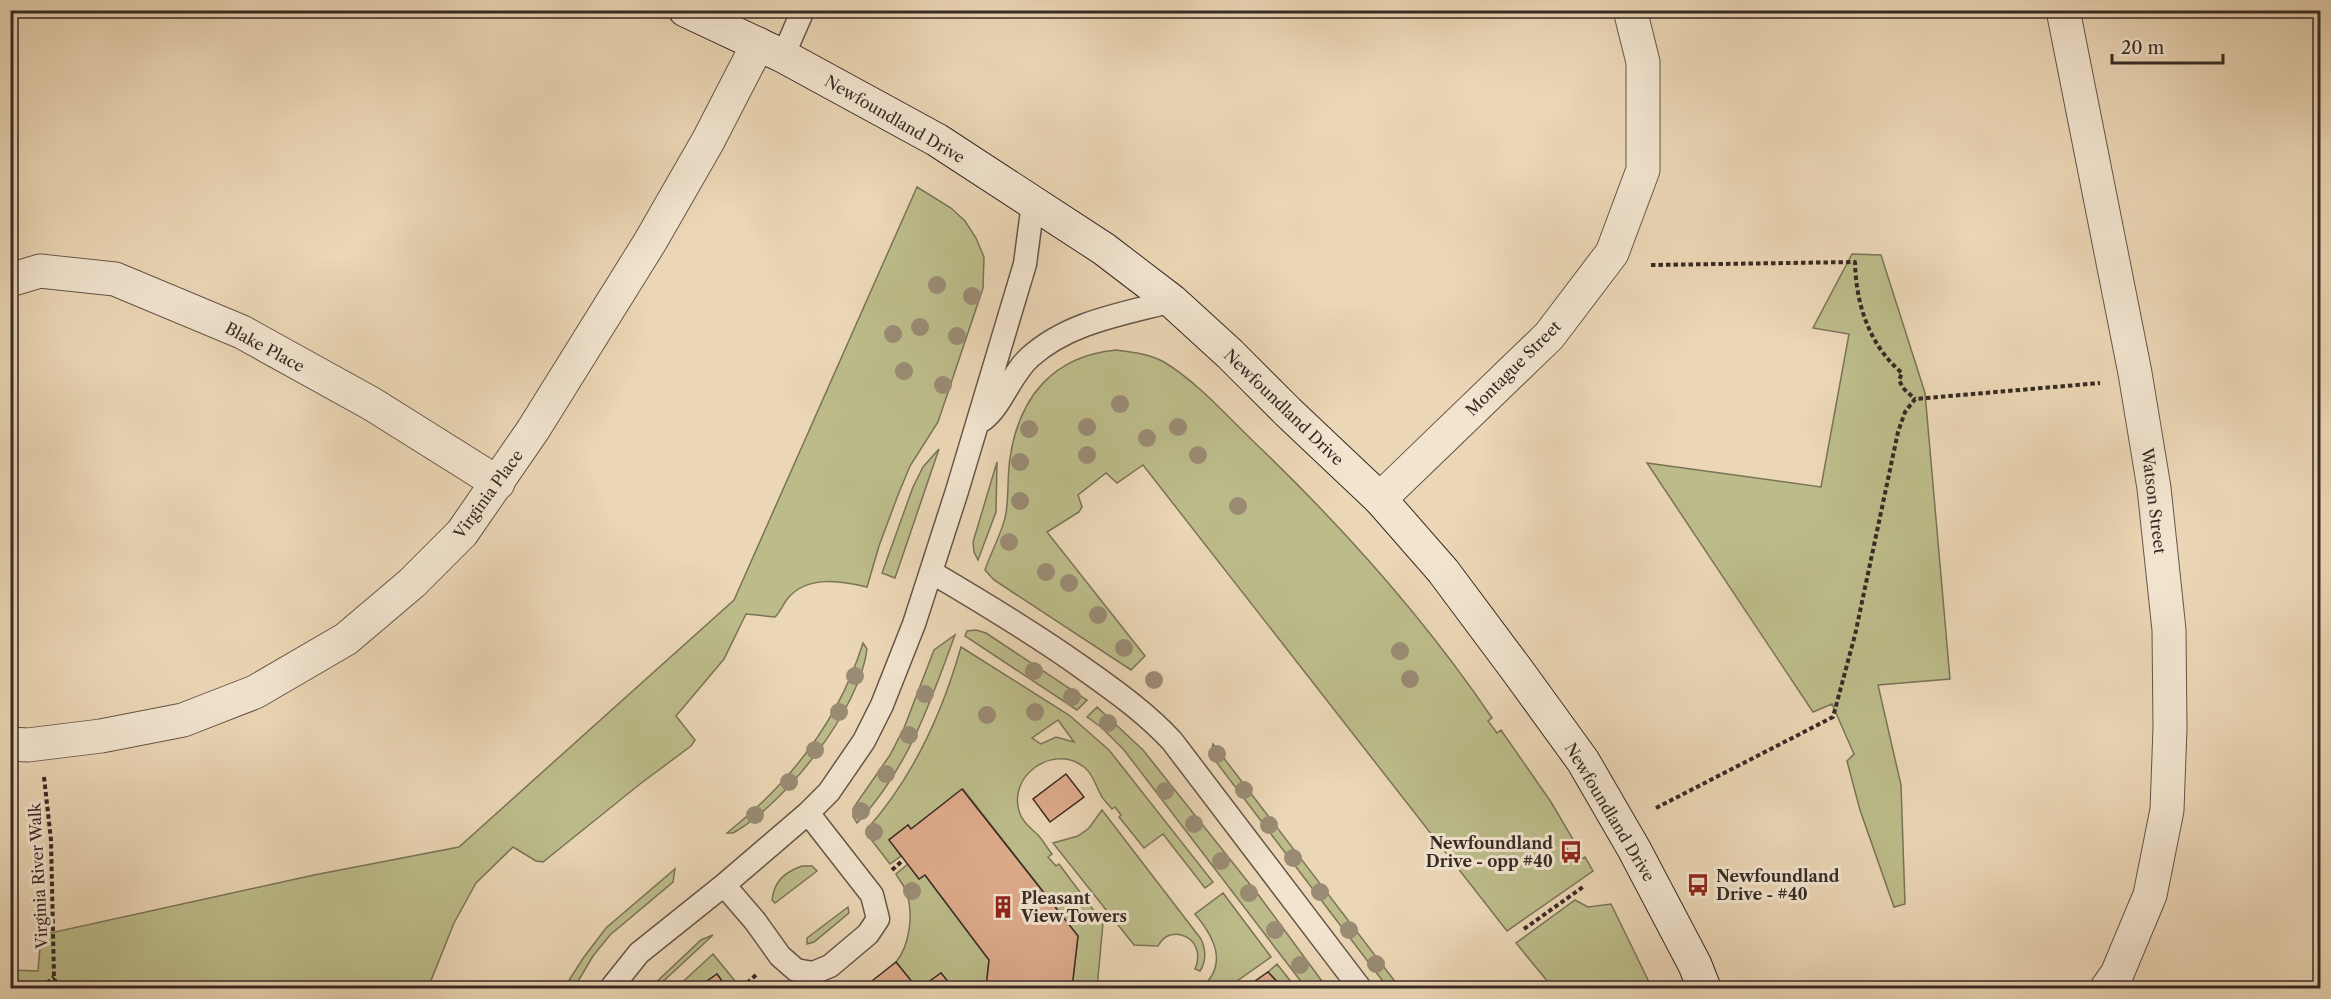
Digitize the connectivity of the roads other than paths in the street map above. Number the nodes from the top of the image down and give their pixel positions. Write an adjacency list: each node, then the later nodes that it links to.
1 (685, 10): 5 (street, Newfoundland Drive)
2 (803, 10): 5 (lane)
3 (1630, 10): 11 (street, Montague Street)
4 (2063, 10): 19 (street, Watson Street)
5 (770, 50): 6 (street, Newfoundland Drive); 10 (street, Virginia Place)
6 (1033, 203): 8 (street, Newfoundland Drive); 9 (lane)
7 (10, 280): 10 (street, Blake Place)
8 (1172, 301): 9 (lane); 11 (street, Newfoundland Drive)
9 (977, 424): 12 (lane)
10 (498, 483): 13 (street, Virginia Place)
11 (1380, 499): 18 (street, Newfoundland Drive)
12 (931, 572): 14 (lane); 17 (lane)
13 (10, 744)
14 (808, 813): 15 (lane); 15 (lane)
15 (723, 885): 16 (lane)
16 (611, 988)
17 (1360, 988)
18 (1704, 988)
19 (2107, 988)

